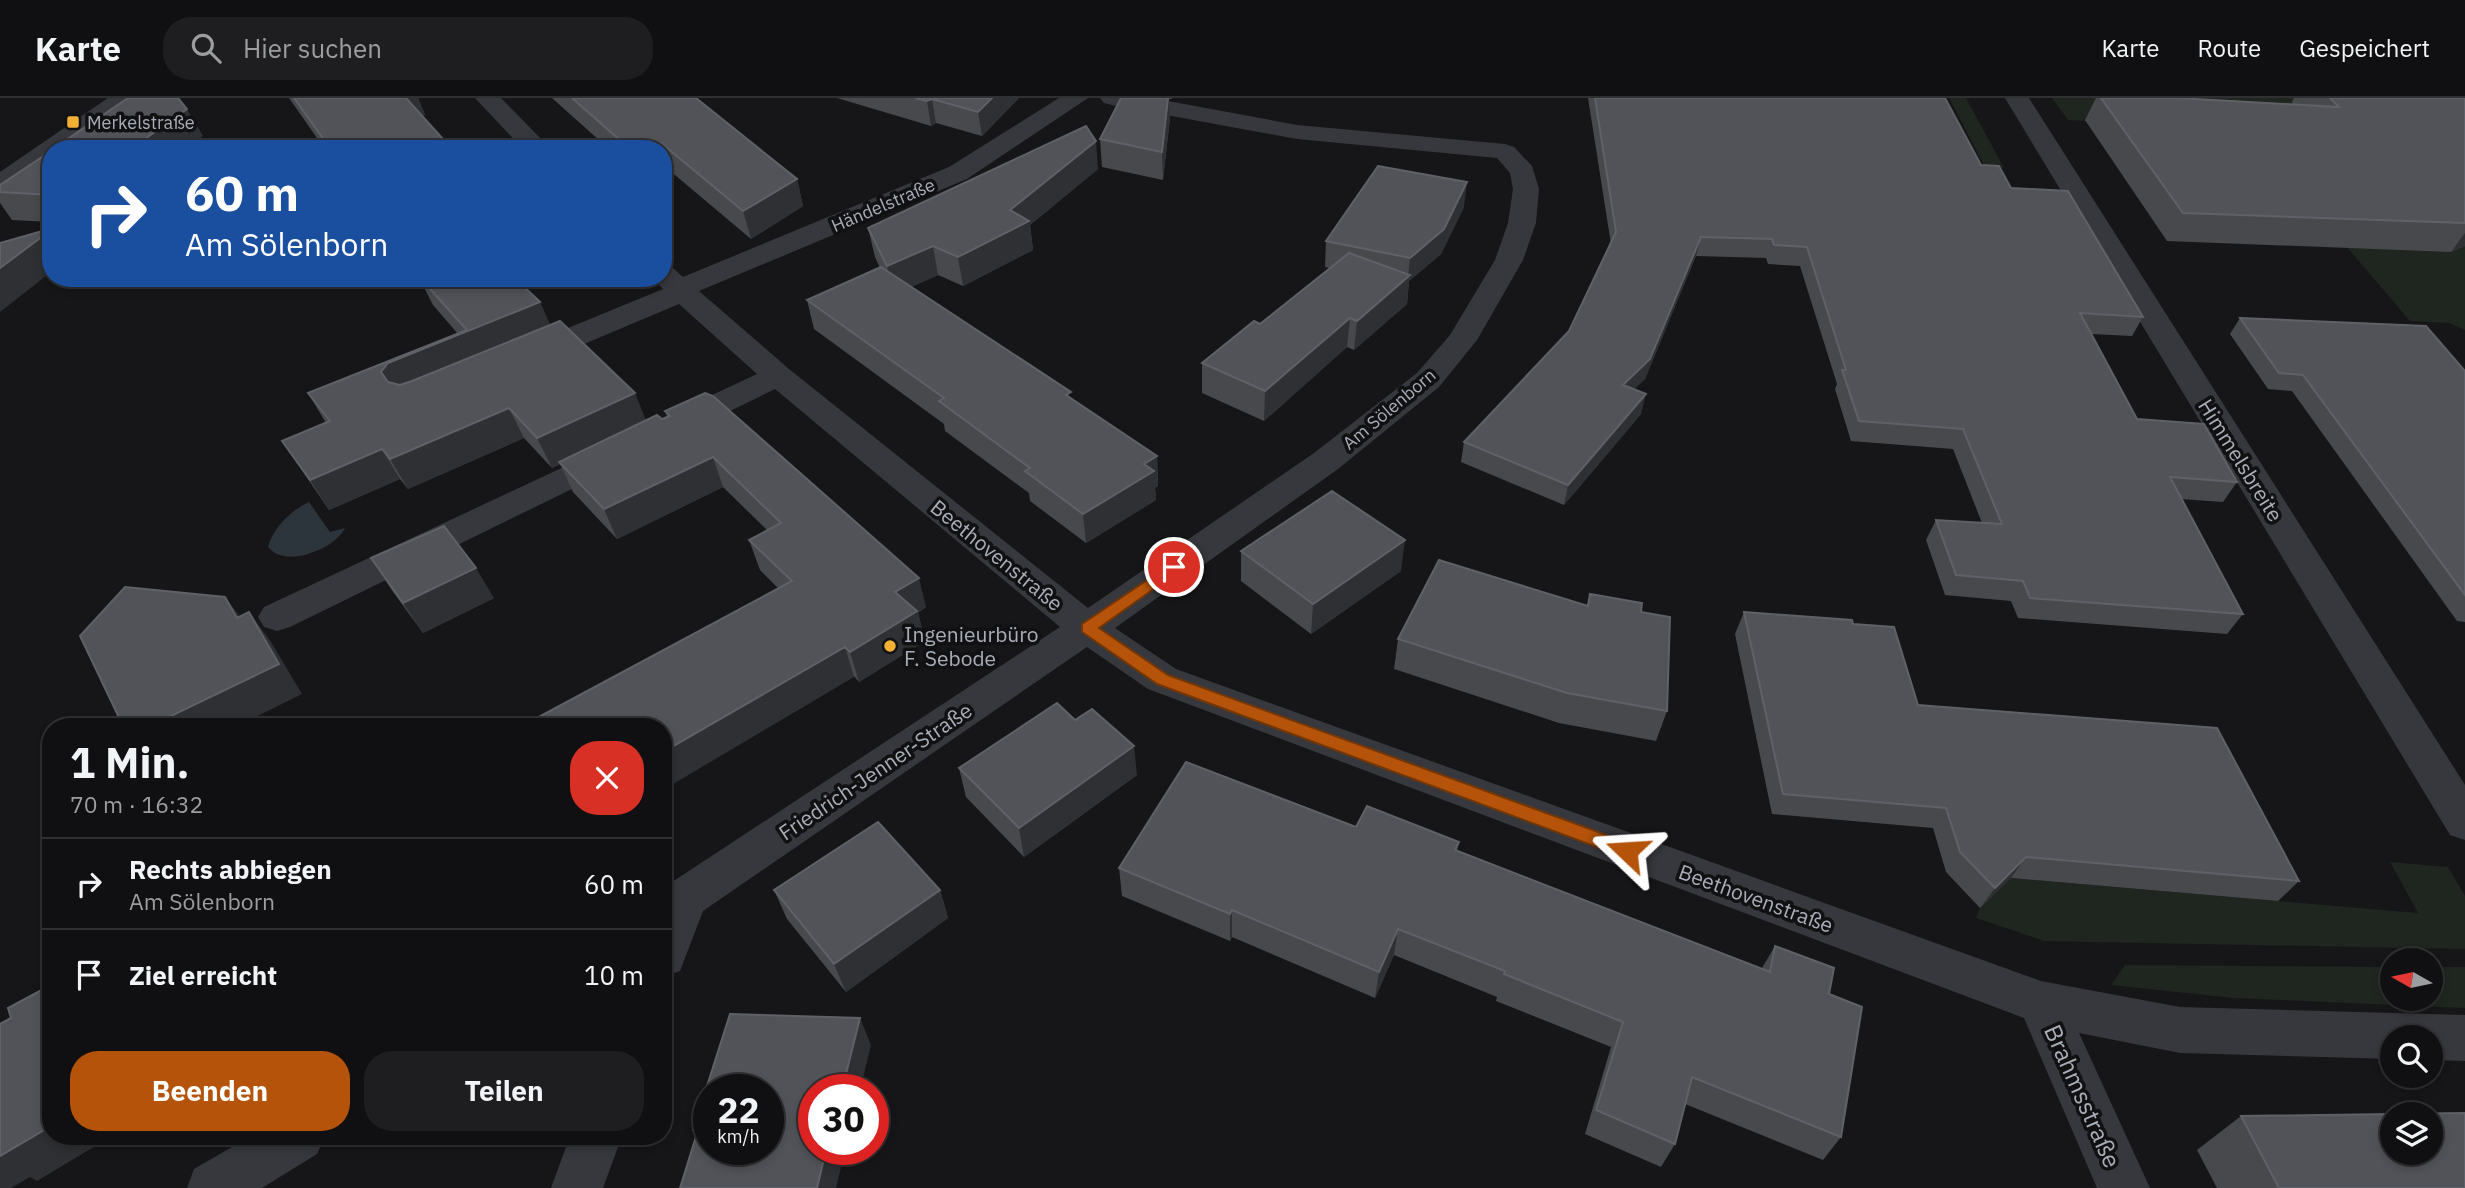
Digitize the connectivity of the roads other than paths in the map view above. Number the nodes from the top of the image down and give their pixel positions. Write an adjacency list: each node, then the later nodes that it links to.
1 (124, 98): 6 (street)
2 (487, 98): 7 (street)
3 (1076, 98): 10 (street, Händelstraße)
4 (1112, 98): 15 (street, Am Sölenborn)
5 (2017, 98): 16 (street, Himmelsbreite)
6 (63, 140)
7 (529, 140)
8 (42, 155): 9 (street)
9 (0, 184)
10 (675, 285): 13 (street, Beethovenstraße)
11 (671, 287): 12 (street, Händelstraße)
12 (505, 366)
13 (778, 376): 14 (street); 15 (street, Beethovenstraße)
14 (277, 617)
15 (1087, 628): 17 (street, Friedrich-Jenner-Straße); 18 (street, Beethovenstraße)
16 (2465, 822)
17 (673, 907)
18 (2041, 1003): 19 (street, Beethovenstraße); 24 (street, Brahmsstraße)
19 (2465, 1038)
20 (284, 1145): 22 (street)
21 (593, 1145): 23 (street)
22 (213, 1188)
23 (577, 1188)
24 (2124, 1188)

